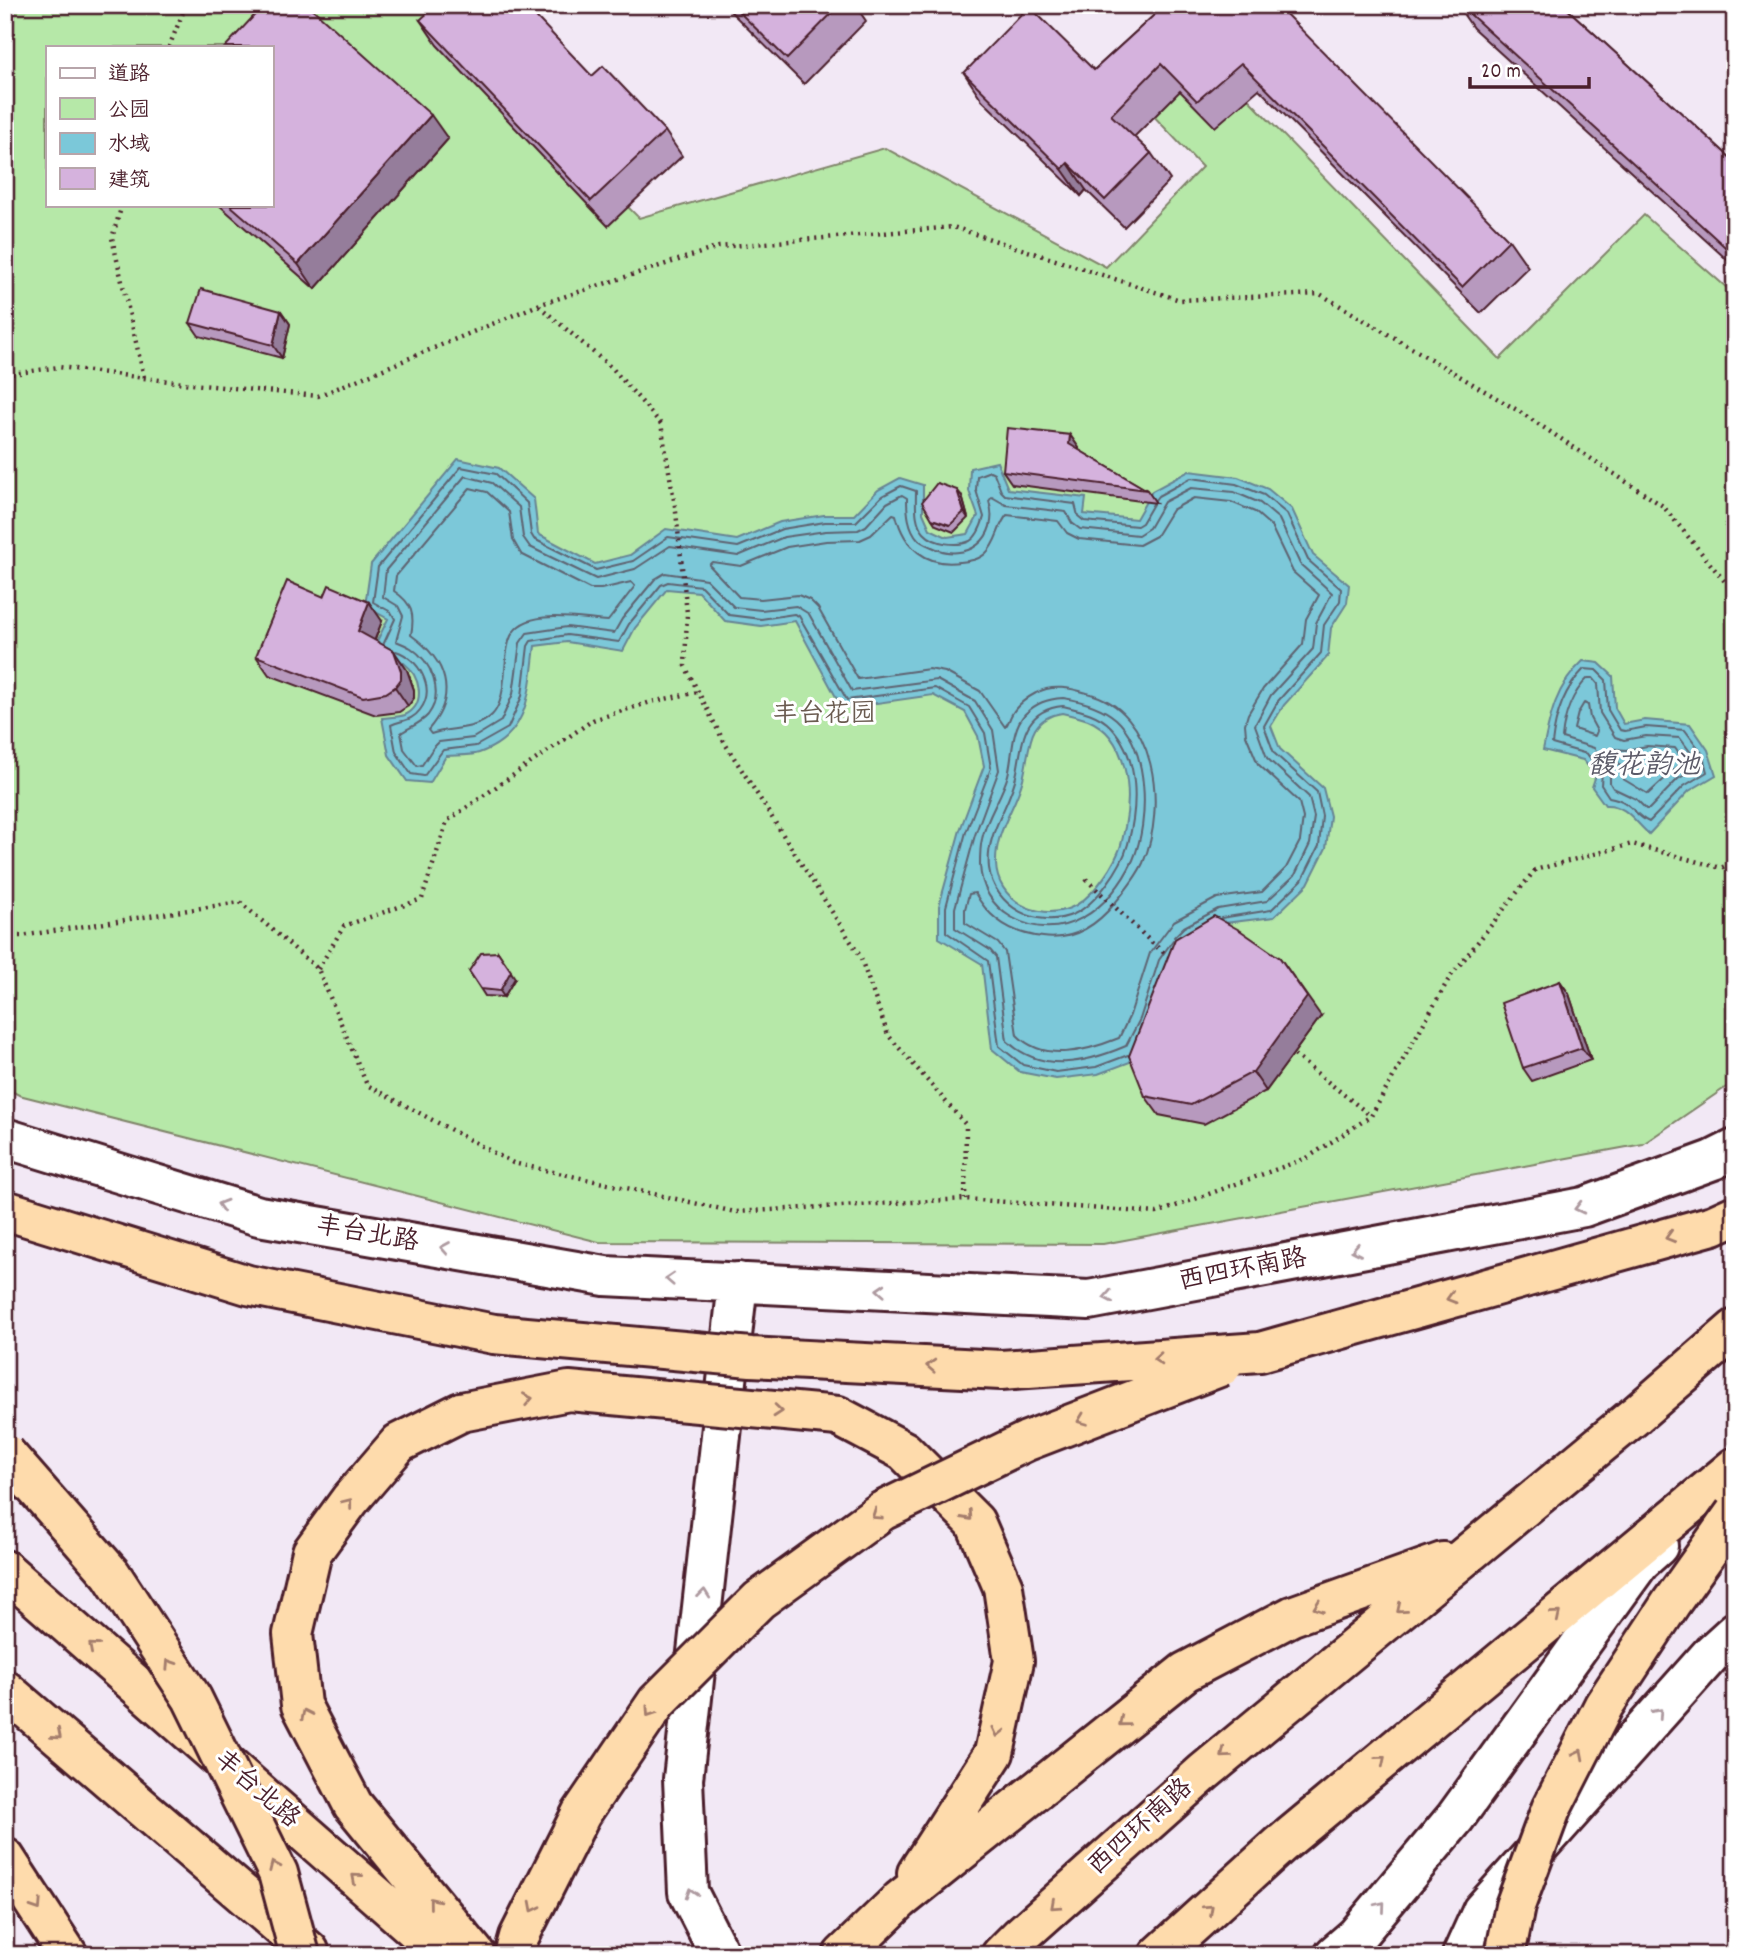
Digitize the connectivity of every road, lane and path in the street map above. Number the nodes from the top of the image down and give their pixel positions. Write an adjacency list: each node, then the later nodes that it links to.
1 (186, 5): 2 (path)
2 (169, 46)
3 (122, 206): 6 (path)
4 (538, 305): 6 (path); 7 (path); 8 (path)
5 (5, 375): 6 (path)
6 (144, 378)
7 (1735, 594)
8 (698, 692): 13 (path); 18 (path)
9 (1735, 861): 15 (path)
10 (1086, 879): 12 (path)
11 (5, 936): 13 (path)
12 (1174, 960)
13 (318, 969): 18 (path)
14 (1284, 1046): 15 (path)
15 (1371, 1116): 18 (path)
16 (5, 1138): 21 (street, 丰台北路, one-way to 16)
17 (1735, 1149): 21 (street, 西四环南路, one-way to 21)
18 (965, 1199)
19 (5, 1210): 23 (highway, one-way to 19, bridge)
20 (1735, 1215): 23 (highway, one-way to 23, bridge)
21 (738, 1282): 42 (street, one-way to 21)
22 (1731, 1328): 29 (street, 西四环南路); 44 (highway, 西四环南路, one-way to 44)
23 (1260, 1352): 41 (highway, one-way to 41, bridge)
24 (5, 1453): 37 (highway, one-way to 24, bridge)
25 (1735, 1467): 45 (highway, one-way to 25)
26 (1735, 1480): 30 (street)
27 (1735, 1513): 48 (highway, one-way to 27, bridge)
28 (1735, 1525): 30 (street)
29 (1451, 1559): 35 (highway, one-way to 35)
30 (1640, 1562): 46 (street, one-way to 30)
31 (5, 1570): 39 (highway, 丰台北路, one-way to 31)
32 (1735, 1632): 47 (street, one-way to 32)
33 (5, 1690): 38 (highway, one-way to 38)
34 (5, 1858): 36 (highway, one-way to 36)
35 (900, 1900): 40 (highway, one-way to 35, bridge); 43 (highway)
36 (68, 1955)
37 (300, 1955)
38 (313, 1955)
39 (444, 1955)
40 (476, 1955)
41 (514, 1955)
42 (720, 1955)
43 (843, 1955)
44 (1002, 1955)
45 (1158, 1955)
46 (1334, 1955)
47 (1462, 1955)
48 (1505, 1955)

